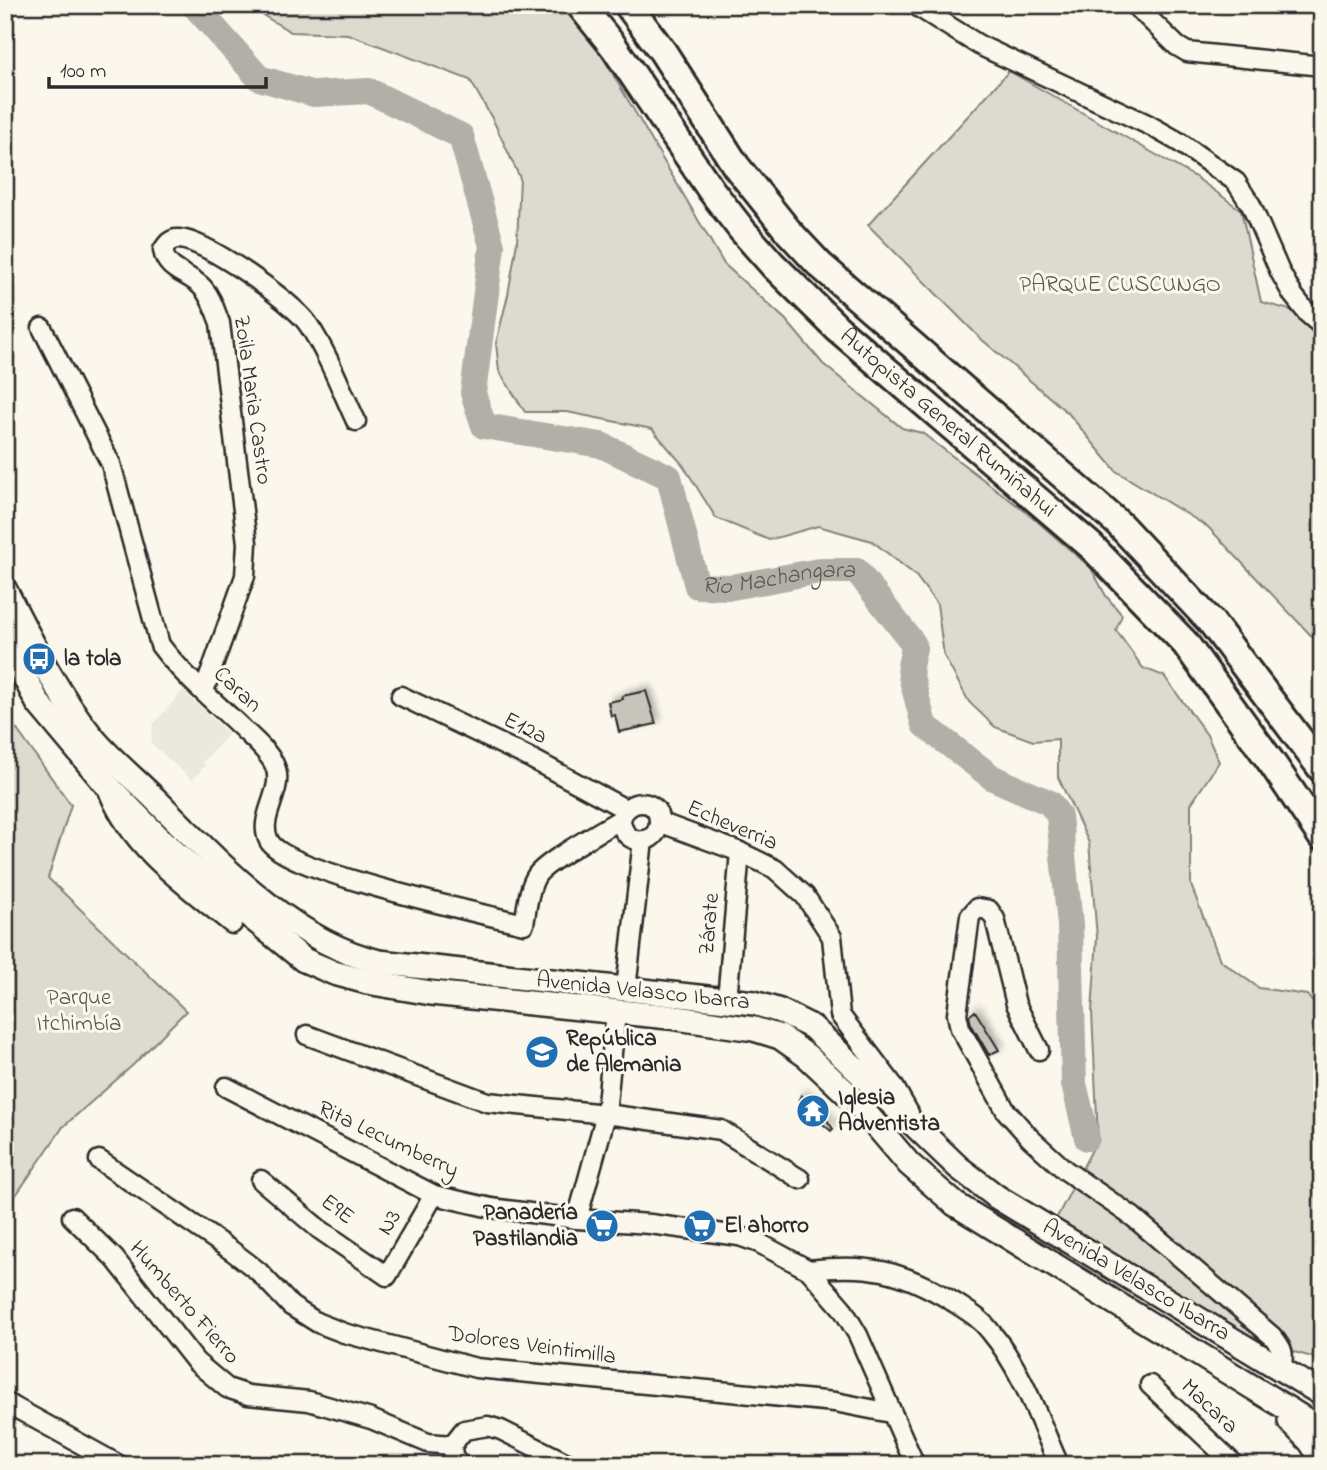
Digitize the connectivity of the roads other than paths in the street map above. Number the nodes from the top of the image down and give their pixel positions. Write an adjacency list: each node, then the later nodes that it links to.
1 (580, 5): 17 (highway, Autopista General Rumiñahui)
2 (628, 5): 13 (highway, Autopista General Rumiñahui)
3 (915, 5): 6 (street)
4 (1135, 5): 5 (street)
5 (1322, 66)
6 (1322, 326)
7 (42, 328): 11 (street, Caran)
8 (356, 421): 11 (street, Zoila Maria Castro)
9 (8, 605): 21 (main road, Avenida Velasco Ibarra)
10 (5, 639): 14 (main road, Avenida Velasco Ibarra)
11 (204, 691): 15 (street, Caran)
12 (401, 696): 15 (street, E12a)
13 (1322, 769)
14 (105, 783): 20 (street); 23 (main road, Avenida Velasco Ibarra)
15 (623, 814): 16 (street, Echeverria); 18 (street)
16 (659, 822): 18 (street, Echeverria); 19 (street, Echeverria)
17 (1322, 837)
18 (643, 840): 21 (street)
19 (740, 852): 22 (street, Zárate); 28 (street, Echeverria)
20 (232, 924)
21 (626, 989): 22 (main road, Avenida Velasco Ibarra)
22 (727, 1000): 28 (main road, Avenida Velasco Ibarra)
23 (616, 1012): 27 (street); 39 (main road, Avenida Velasco Ibarra)
24 (307, 1035): 27 (street)
25 (1039, 1050): 37 (street)
26 (226, 1087): 32 (street, Rita Lecumberry)
27 (606, 1114): 30 (street); 34 (street)
28 (918, 1128): 37 (main road, Avenida Velasco Ibarra)
29 (99, 1160): 42 (street, Dolores Veintimilla)
30 (800, 1179)
31 (261, 1180): 36 (street, E9E)
32 (434, 1195): 34 (street, Rita Lecumberry); 36 (street, N3)
33 (72, 1217): 44 (street, Humberto Fierro)
34 (577, 1219): 35 (street, Rita Lecumberry)
35 (809, 1270): 42 (street, Rita Lecumberry); 50 (street)
36 (387, 1276)
37 (1281, 1369): 40 (main road, Avenida Velasco Ibarra)
38 (1150, 1385): 51 (street, Macara)
39 (1259, 1393): 43 (main road, Avenida Velasco Ibarra); 45 (main road)
40 (1322, 1394)
41 (5, 1402): 46 (street)
42 (891, 1413): 49 (street, Rita Lecumberry)
43 (1322, 1430)
44 (452, 1445): 47 (street); 48 (street)
45 (1322, 1459)
46 (119, 1465)
47 (460, 1465)
48 (571, 1465)
49 (915, 1465)
50 (1059, 1465)
51 (1235, 1465)

